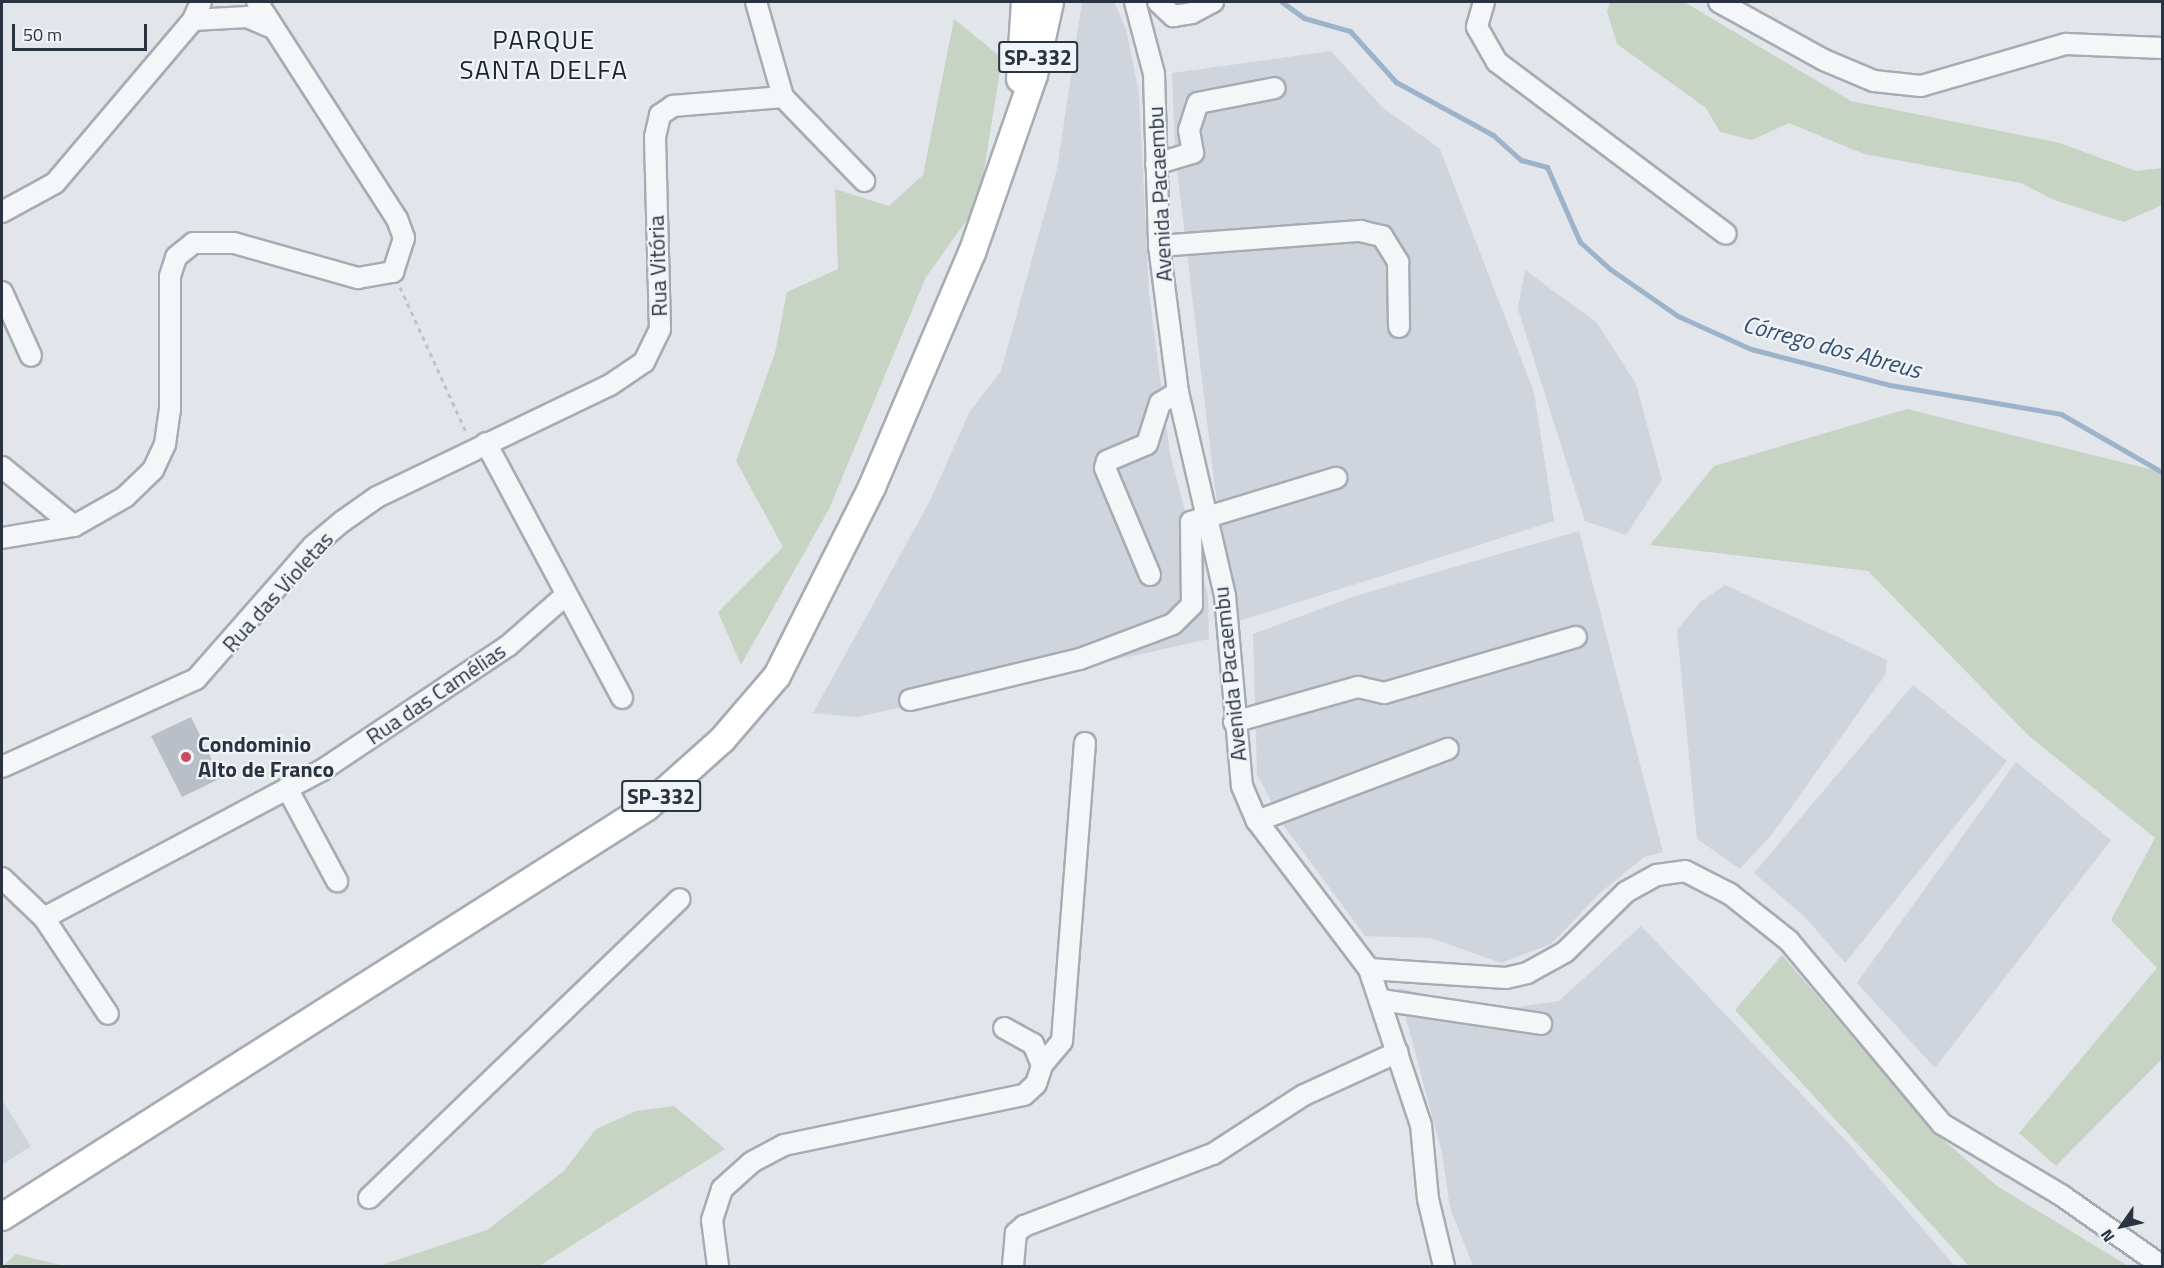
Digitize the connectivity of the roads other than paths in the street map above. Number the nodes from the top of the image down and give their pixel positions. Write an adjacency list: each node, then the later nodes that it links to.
1 (201, 2): 11 (street)
2 (257, 2): 12 (street)
3 (756, 2): 15 (street)
4 (1025, 2): 16 (main road, SP-332)
5 (1050, 2): 16 (main road, SP-332)
6 (1135, 2): 17 (street, Avenida Pacaembu)
7 (1158, 2): 8 (street)
8 (1213, 2)
9 (1484, 2): 20 (street)
10 (1719, 2): 13 (street)
11 (193, 20): 12 (street); 19 (street)
12 (270, 27): 30 (street)
13 (2163, 48)
14 (1275, 88): 17 (street)
15 (783, 97): 18 (street); 26 (street, Rua Vitória)
16 (1019, 111): 55 (main road, SP-332)
17 (1156, 164): 21 (street, Avenida Pacaembu)
18 (864, 181)
19 (2, 212)
20 (1725, 234)
21 (1159, 246): 23 (street); 25 (street, Avenida Pacaembu)
22 (2, 292): 24 (street)
23 (1399, 327)
24 (31, 356)
25 (1178, 392): 29 (street, Avenida Pacaembu); 32 (street)
26 (480, 446): 33 (street); 40 (street, Rua das Violetas)
27 (2, 467): 30 (street)
28 (1336, 478): 29 (street)
29 (1205, 514): 36 (street); 37 (street, Avenida Pacaembu)
30 (74, 526): 31 (street)
31 (2, 538)
32 (1150, 575)
33 (566, 595): 35 (street); 41 (street, Rua das Camélias)
34 (1576, 637): 37 (street)
35 (622, 698)
36 (910, 700)
37 (1234, 722): 42 (street, Avenida Pacaembu)
38 (1085, 743): 53 (street)
39 (1448, 749): 42 (street)
40 (2, 767)
41 (287, 788): 44 (street); 46 (street, Rua das Camélias)
42 (1257, 821): 47 (street, Avenida Pacaembu)
43 (2, 878): 46 (street)
44 (337, 881)
45 (680, 899): 54 (street)
46 (44, 918): 49 (street)
47 (1370, 969): 48 (street, Avenida Pacaembu); 59 (street)
48 (1381, 1000): 50 (street); 52 (street, Avenida Pacaembu)
49 (108, 1014)
50 (1541, 1024)
51 (1004, 1028): 53 (street)
52 (1398, 1052): 57 (street); 58 (street, Avenida Pacaembu)
53 (1042, 1065): 56 (street)
54 (369, 1198)
55 (2, 1217)
56 (718, 1266)
57 (1013, 1266)
58 (1444, 1266)
59 (2162, 1266)

